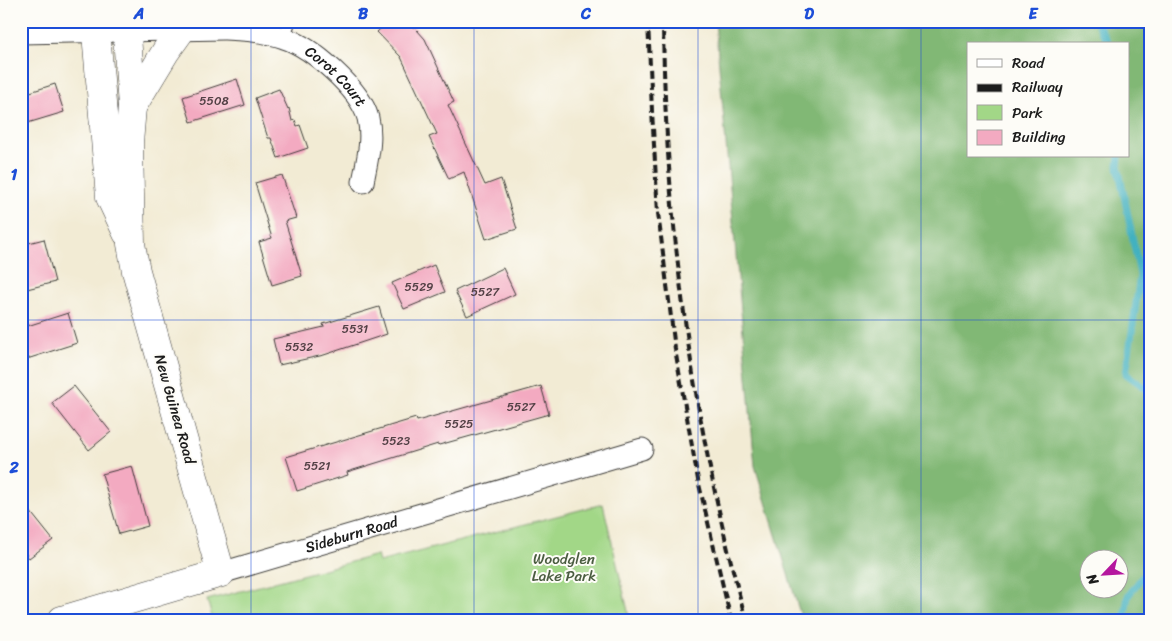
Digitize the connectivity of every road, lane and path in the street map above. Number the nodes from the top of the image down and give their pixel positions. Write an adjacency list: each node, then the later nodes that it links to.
1 (96, 27): 2 (street, Corot Court); 5 (street, Corot Court); 8 (street, New Guinea Road)
2 (126, 27): 4 (street, Corot Court); 6 (street, New Guinea Road)
3 (287, 29): 4 (street, Corot Court); 7 (street, Corot Court)
4 (181, 30): 6 (street)
5 (21, 33)
6 (132, 107): 8 (street, New Guinea Road)
7 (363, 182)
8 (131, 244): 10 (street, New Guinea Road)
9 (642, 449): 10 (street, Sideburn Road)
10 (221, 573): 11 (street, Sideburn Road)
11 (62, 620)

